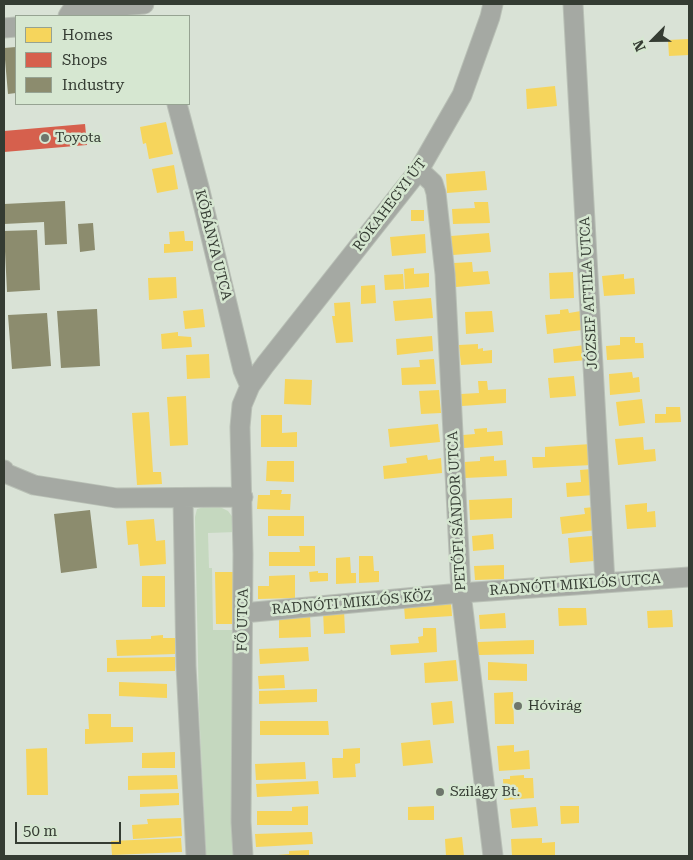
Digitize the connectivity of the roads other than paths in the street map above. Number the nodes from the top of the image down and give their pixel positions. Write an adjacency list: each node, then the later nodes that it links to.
1 (144, 4): 4 (street)
2 (493, 4): 6 (street, RÓKAHEGYI ÚT)
3 (573, 4): 12 (street, JÓZSEF ATTILA UTCA)
4 (69, 15)
5 (177, 105): 7 (street, KŐBÁNYA UTCA)
6 (419, 170): 7 (street, RÓKAHEGYI ÚT); 13 (street, PETŐFI SÁNDOR UTCA)
7 (250, 386): 9 (street, FŐ UTCA)
8 (4, 470): 10 (street)
9 (242, 497): 10 (street); 14 (street, FŐ UTCA)
10 (183, 498): 15 (street)
11 (689, 577): 12 (street, RADNÓTI MIKLÓS UTCA)
12 (605, 583): 13 (street, RADNÓTI MIKLÓS UTCA)
13 (462, 593): 14 (street, RADNÓTI MIKLÓS KÖZ); 17 (street, PETŐFI SÁNDOR UTCA)
14 (243, 613): 16 (street, FŐ UTCA)
15 (196, 856)
16 (243, 856)
17 (494, 856)

